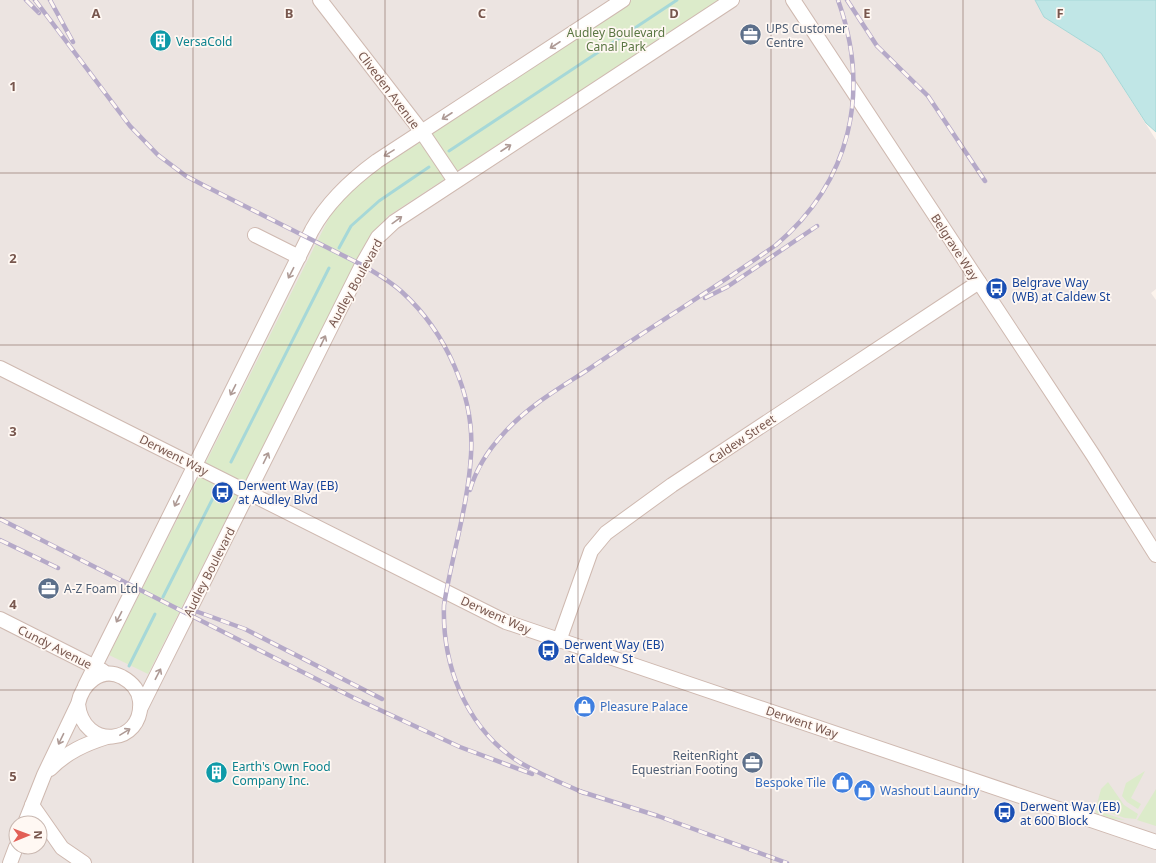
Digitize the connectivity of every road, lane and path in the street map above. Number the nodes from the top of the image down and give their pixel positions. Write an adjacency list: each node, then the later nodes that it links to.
1 (320, 0): 5 (street, Cliveden Avenue)
2 (623, 0): 5 (street, one-way to 5)
3 (732, 0): 6 (street, Audley Boulevard, one-way to 3)
4 (793, 0): 9 (street, Belgrave Way)
5 (422, 132): 6 (street, Cliveden Avenue); 8 (street, one-way to 8)
6 (455, 182): 12 (street, Audley Boulevard, one-way to 6)
7 (255, 235): 8 (street)
8 (299, 257): 11 (street, one-way to 11)
9 (979, 282): 13 (street, Belgrave Way); 15 (street, Caldew Street)
10 (0, 368): 11 (street, Derwent Way)
11 (195, 466): 12 (street, Derwent Way); 16 (street, one-way to 16)
12 (249, 493): 15 (street, Derwent Way); 20 (street, Audley Boulevard, one-way to 12)
13 (1156, 555)
14 (0, 619): 16 (street, Cundy Avenue)
15 (559, 641): 25 (street, Derwent Way)
16 (95, 667): 17 (street, Cundy Avenue); 18 (street)
17 (111, 674): 18 (street); 20 (street)
18 (85, 686): 19 (street)
19 (78, 704): 21 (street); 22 (street, one-way to 22)
20 (140, 709): 21 (street, one-way to 20)
21 (107, 737): 22 (street)
22 (44, 775): 23 (street)
23 (32, 805): 24 (street); 26 (street)
24 (28, 815)
25 (1156, 842)
26 (84, 863)

